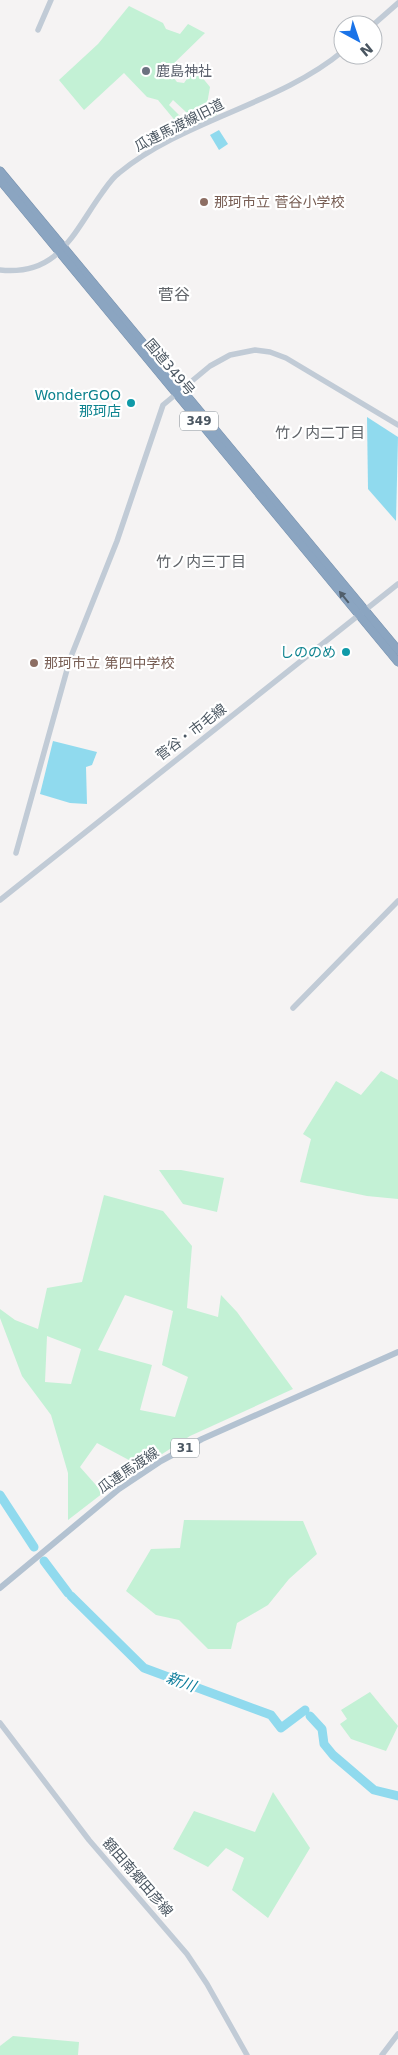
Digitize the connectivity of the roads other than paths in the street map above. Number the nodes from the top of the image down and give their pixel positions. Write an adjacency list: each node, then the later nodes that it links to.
1 (51, 0): 4 (street)
2 (398, 3): 3 (street)
3 (383, 17)
4 (38, 30)
5 (333, 58): 8 (street, 瓜連馬渡線旧道)
6 (0, 171): 8 (highway, 国道349号 / 349)
7 (0, 180): 8 (highway, 国道349号 / 349)
8 (62, 251): 9 (street, 瓜連馬渡線旧道); 10 (highway, 国道349号 / 349)
9 (0, 270)
10 (179, 392): 11 (street); 13 (highway, 国道349号 / 349); 16 (street)
11 (398, 425)
12 (398, 584): 13 (street, 菅谷・市毛線)
13 (362, 613): 14 (highway, 国道349号 / 349); 15 (highway, 国道349号 / 349); 17 (street, 菅谷・市毛線)
14 (398, 650)
15 (398, 662)
16 (16, 853)
17 (0, 900)
18 (398, 901): 19 (street)
19 (293, 1008)
20 (398, 1352): 21 (main road, 瓜連馬渡線 / 31)
21 (0, 1588)
22 (0, 1723): 24 (street, 額田南郷田彦線)
23 (398, 2034): 25 (street)
24 (247, 2055)
25 (382, 2055)

